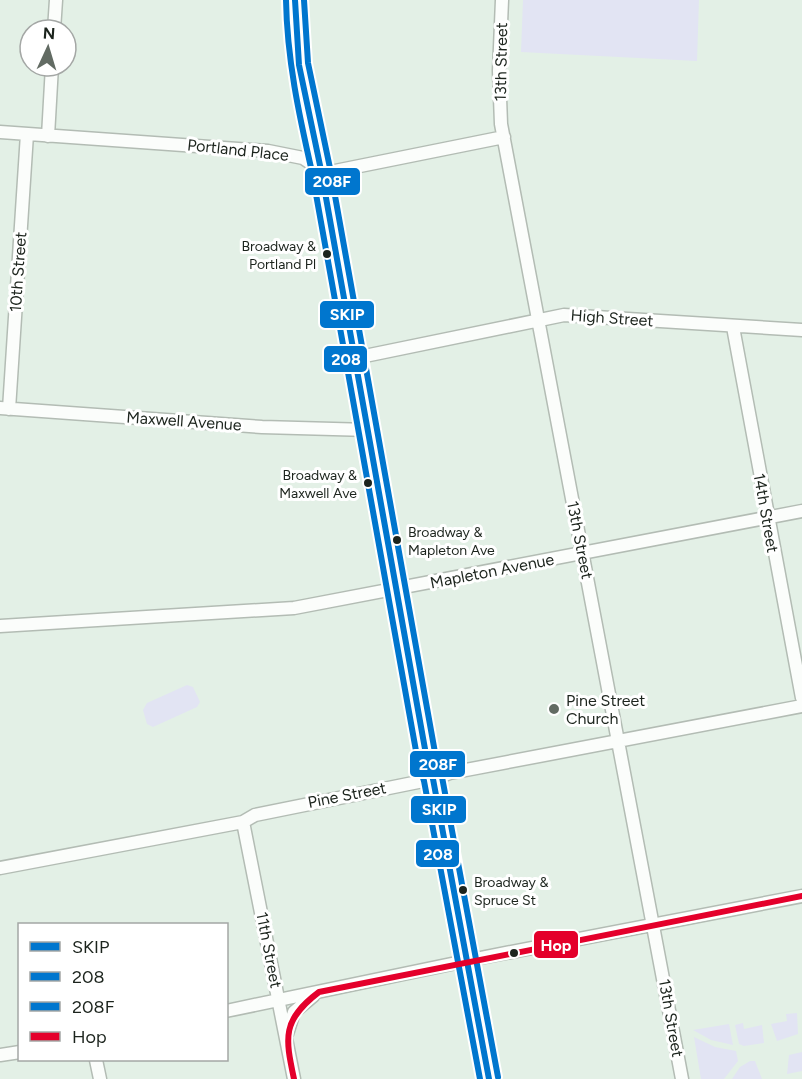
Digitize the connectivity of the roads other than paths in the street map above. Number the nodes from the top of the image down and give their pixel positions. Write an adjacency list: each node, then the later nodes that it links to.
1 (57, 0): 4 (street)
2 (295, 0): 10 (main road)
3 (502, 0): 9 (street, 13th Street)
4 (55, 18)
5 (51, 78): 8 (street)
6 (0, 132): 7 (street, Portland Place)
7 (27, 134): 8 (street, Portland Place); 15 (street, 10th Street)
8 (48, 136): 10 (street, Portland Place)
9 (504, 137): 10 (street, Portland Place); 11 (street, 13th Street)
10 (321, 170): 14 (main road)
11 (539, 321): 12 (street, High Street); 14 (street, High Street); 19 (street, 13th Street)
12 (733, 327): 13 (street, High Street); 18 (street, 14th Street)
13 (802, 330)
14 (355, 358): 16 (main road)
15 (5, 409): 16 (street, Maxwell Avenue)
16 (369, 430): 20 (main road)
17 (802, 511): 18 (street, Mapleton Avenue)
18 (766, 518): 19 (street, Mapleton Avenue); 22 (street, 14th Street)
19 (582, 554): 20 (street, Mapleton Avenue); 24 (street, 13th Street)
20 (398, 589): 21 (street, Mapleton Avenue); 25 (main road)
21 (0, 626)
22 (802, 698)
23 (802, 706): 24 (street, Pine Street)
24 (620, 741): 25 (street, Pine Street); 29 (street, 13th Street)
25 (433, 779): 26 (street, Pine Street); 30 (main road)
26 (243, 822): 27 (street, Pine Street); 32 (street, 11th Street)
27 (0, 868)
28 (802, 896): 29 (street)
29 (653, 924): 30 (street); 41 (street, 13th Street)
30 (468, 962): 31 (street); 40 (main road)
31 (319, 992): 32 (street); 34 (street)
32 (279, 1001): 33 (street); 34 (street, 11th Street)
33 (228, 1011)
34 (288, 1047): 39 (street, 11th Street)
35 (18, 1052): 36 (street)
36 (0, 1055)
37 (96, 1061): 38 (street)
38 (100, 1079)
39 (294, 1079)
40 (489, 1079)
41 (682, 1079)

